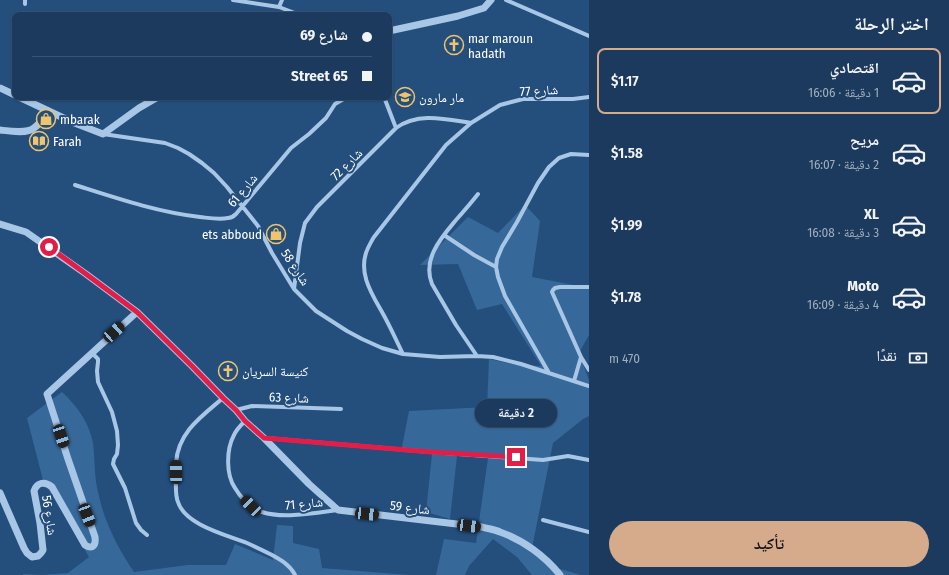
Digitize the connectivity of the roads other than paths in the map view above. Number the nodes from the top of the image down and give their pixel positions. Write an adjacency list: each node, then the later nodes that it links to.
1 (233, 0): 5 (street)
2 (282, 0): 5 (street)
3 (491, 0): 7 (street)
4 (506, 0): 8 (street)
5 (279, 7): 6 (street)
6 (292, 12)
7 (392, 30)
8 (589, 36)
9 (0, 88): 10 (street)
10 (12, 94)
11 (589, 97): 17 (street, شارع 77)
12 (25, 100): 16 (street, شارع 58)
13 (153, 100): 20 (street)
14 (342, 100): 24 (street, شارع 61)
15 (385, 100): 18 (street)
16 (47, 110): 19 (street); 20 (street, شارع 58)
17 (471, 123): 18 (street, شارع 72); 32 (street, شارع 77)
18 (396, 128): 29 (street, شارع 72)
19 (0, 130)
20 (103, 134): 24 (street, شارع 58)
21 (589, 155): 27 (street)
22 (75, 185): 24 (street, شارع 61)
23 (478, 194): 26 (street)
24 (242, 206): 29 (street, شارع 58)
25 (0, 224): 30 (street)
26 (444, 235): 27 (street); 33 (street)
27 (496, 267): 36 (street)
28 (589, 287): 34 (street)
29 (294, 289): 32 (street, شارع 58)
30 (137, 312): 31 (street, شارع 56); 39 (street)
31 (92, 353): 45 (street, شارع 56); 49 (street)
32 (403, 354): 33 (street, شارع 58)
33 (477, 356): 36 (street, شارع 58)
34 (581, 357): 35 (street); 37 (street)
35 (589, 370)
36 (549, 373): 37 (street, شارع 58)
37 (574, 381): 38 (street, شارع 58)
38 (589, 386)
39 (223, 398): 41 (street); 50 (street)
40 (341, 409): 41 (street, شارع 63)
41 (236, 410): 42 (street)
42 (245, 421): 43 (street); 46 (street, شارع 71)
43 (264, 438): 44 (street); 46 (street)
44 (589, 460)
45 (0, 493)
46 (338, 510): 51 (street, شارع 59)
47 (543, 520): 48 (street)
48 (589, 532)
49 (147, 535)
50 (295, 575)
51 (560, 575)

